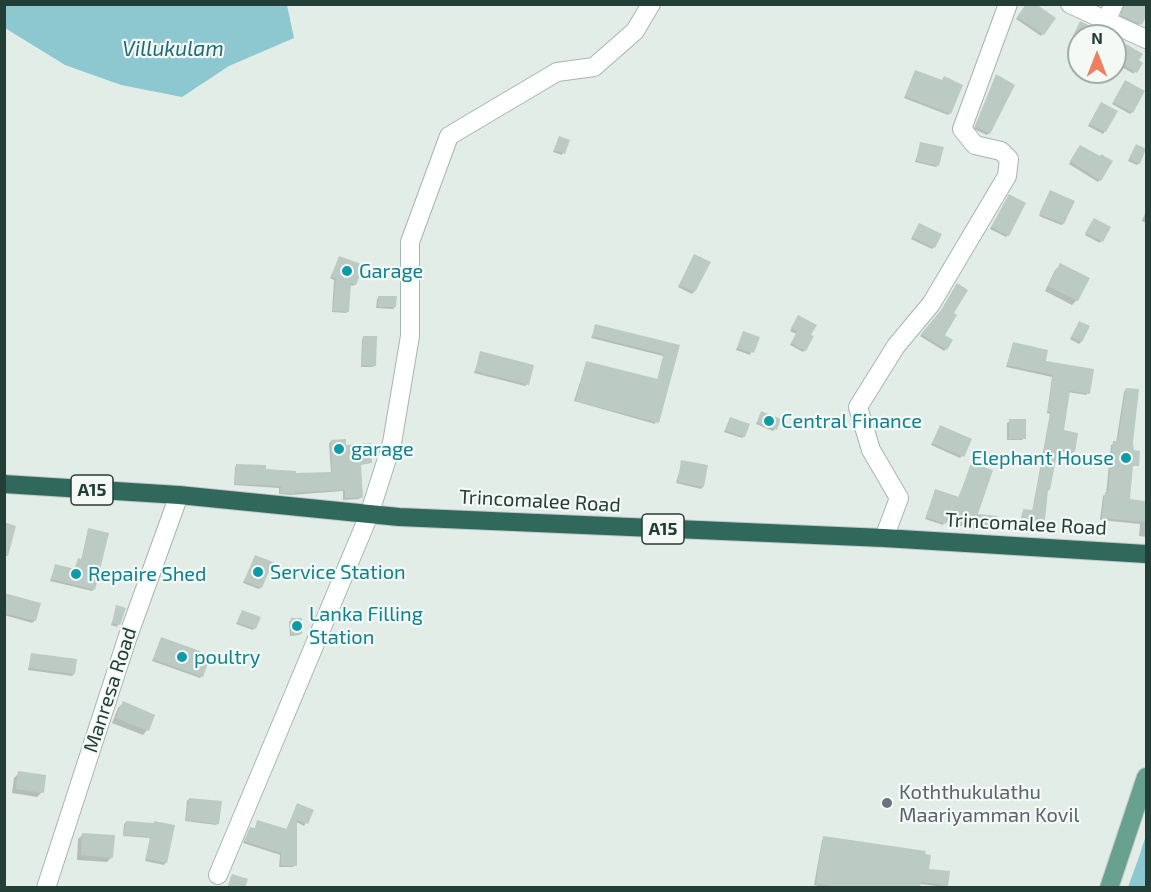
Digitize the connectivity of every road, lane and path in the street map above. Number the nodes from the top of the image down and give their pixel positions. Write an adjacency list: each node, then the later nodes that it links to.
1 (651, 4): 8 (street)
2 (1008, 4): 9 (street)
3 (1070, 4): 4 (street)
4 (1110, 13): 5 (street)
5 (1146, 39)
6 (4, 484): 7 (highway, Trincomalee Road / A15)
7 (179, 495): 8 (highway, Trincomalee Road / A15); 13 (street, Manresa Road)
8 (369, 515): 9 (highway, Trincomalee Road / A15); 12 (street)
9 (884, 538): 10 (highway, Trincomalee Road / A15)
10 (1146, 554)
11 (1146, 777): 14 (main road)
12 (218, 875)
13 (46, 888)
14 (1109, 888)

